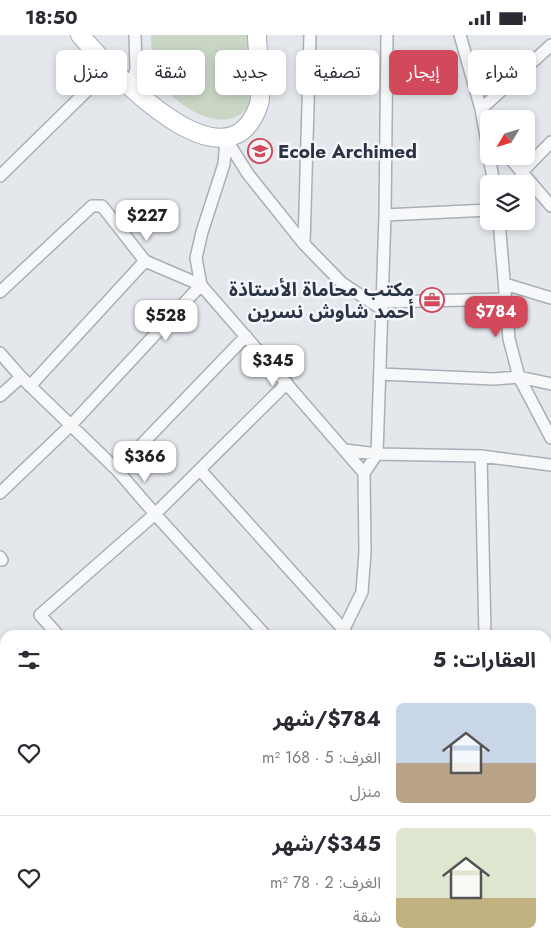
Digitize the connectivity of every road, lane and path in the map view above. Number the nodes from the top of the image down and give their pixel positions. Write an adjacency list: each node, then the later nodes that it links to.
1 (80, 35): 8 (main road)
2 (135, 35): 10 (street)
3 (257, 35): 13 (main road)
4 (310, 35): 22 (street)
5 (386, 35): 20 (street)
6 (460, 35): 12 (street)
7 (551, 45): 12 (street)
8 (93, 50)
9 (127, 83): 10 (main road)
10 (130, 85): 13 (main road)
11 (83, 95): 17 (street)
12 (481, 109)
13 (226, 139): 22 (street); 25 (street)
14 (551, 142): 16 (street)
15 (515, 165): 16 (street)
16 (521, 173): 18 (street)
17 (0, 176)
18 (551, 206)
19 (480, 210): 20 (street)
20 (384, 215): 29 (street)
21 (500, 230): 24 (street)
22 (304, 244): 29 (street)
23 (145, 261): 25 (street); 26 (street); 37 (street)
24 (505, 284): 27 (street); 28 (street)
25 (201, 285): 30 (street); 39 (street)
26 (0, 292)
27 (551, 298)
28 (506, 299): 29 (street); 34 (street)
29 (381, 305): 32 (street)
30 (246, 336): 35 (street); 45 (street)
31 (0, 353): 33 (street)
32 (380, 374): 34 (street); 42 (street)
33 (21, 377): 37 (street); 38 (street)
34 (519, 377): 36 (street); 40 (street)
35 (287, 383): 41 (street); 46 (street)
36 (551, 384)
37 (30, 386): 39 (street)
38 (0, 396)
39 (72, 424): 45 (street); 48 (street)
40 (551, 438)
41 (345, 450): 42 (street); 47 (street)
42 (377, 454): 43 (street); 47 (street)
43 (481, 456): 44 (street); 54 (street)
44 (551, 465)
45 (117, 470): 49 (street)
46 (200, 471): 49 (street); 52 (street)
47 (364, 473): 53 (street)
48 (0, 493)
49 (155, 514): 50 (street); 51 (street)
50 (54, 630)
51 (261, 630)
52 (340, 630)
53 (344, 630)
54 (485, 630)

